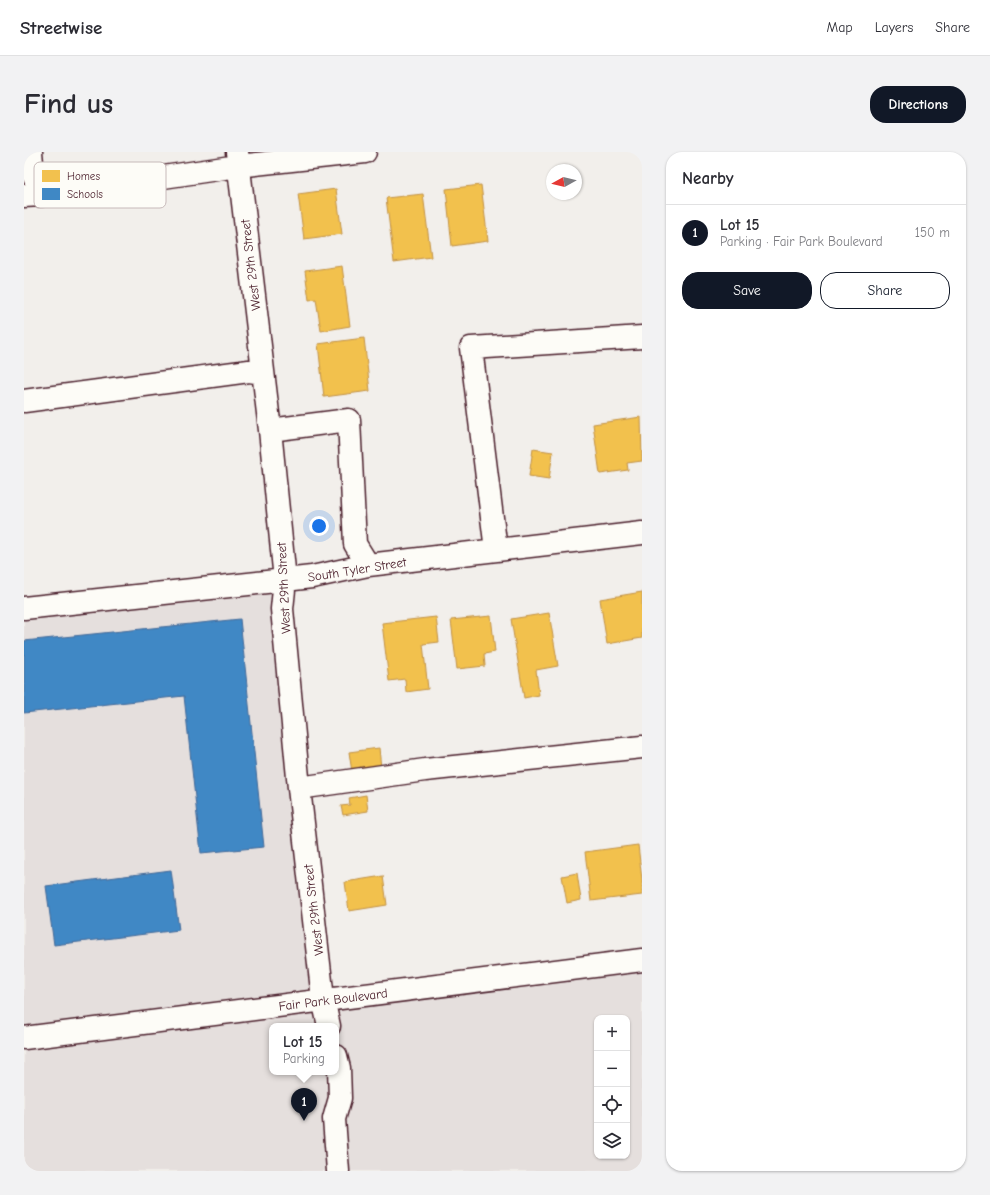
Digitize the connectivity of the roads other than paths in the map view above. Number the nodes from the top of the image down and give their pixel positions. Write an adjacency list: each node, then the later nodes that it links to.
1 (31, 152): 5 (street)
2 (365, 152): 3 (street)
3 (238, 159): 4 (street); 7 (street, West 29th Street)
4 (166, 172)
5 (32, 195)
6 (642, 337): 11 (street)
7 (263, 373): 8 (street); 9 (street, West 29th Street)
8 (24, 401)
9 (270, 430): 12 (street); 13 (street, West 29th Street)
10 (642, 533): 11 (street, South Tyler Street)
11 (496, 550): 12 (street, South Tyler Street)
12 (368, 565): 13 (street, South Tyler Street)
13 (285, 580): 14 (street, South Tyler Street); 16 (street, West 29th Street)
14 (24, 608)
15 (642, 747): 16 (street)
16 (299, 788): 18 (street, West 29th Street)
17 (642, 960): 18 (street, Fair Park Boulevard)
18 (323, 999): 19 (street, West 29th Street); 20 (street, Fair Park Boulevard)
19 (328, 1023)
20 (24, 1038)
21 (338, 1075): 22 (street)
22 (338, 1171)

